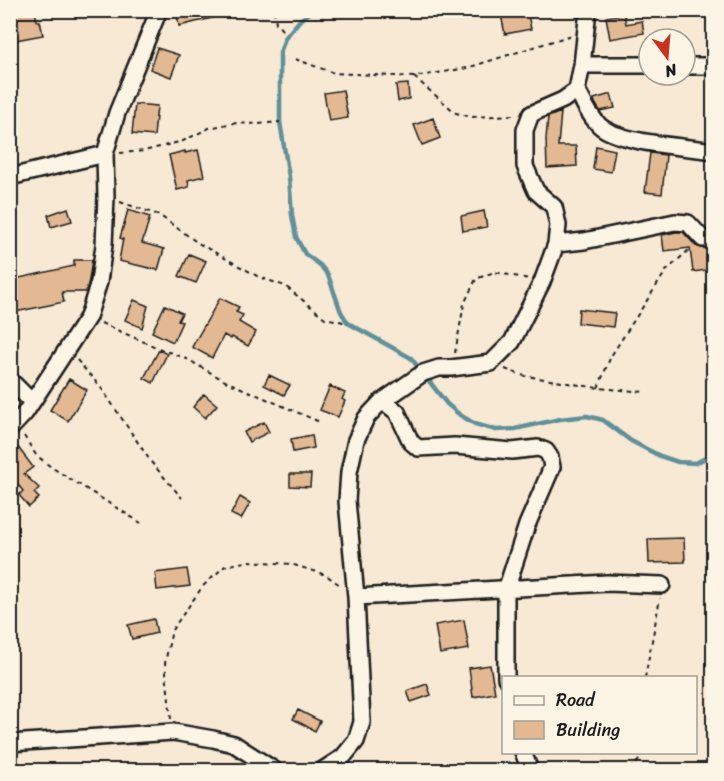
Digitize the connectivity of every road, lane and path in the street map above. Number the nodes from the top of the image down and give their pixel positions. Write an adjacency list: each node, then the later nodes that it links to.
1 (159, 10): 16 (street)
2 (274, 10): 4 (path)
3 (588, 10): 5 (street)
4 (283, 31)
5 (586, 31): 7 (street); 11 (path)
6 (295, 59): 11 (path)
7 (582, 65): 8 (street); 12 (street)
8 (637, 65)
9 (697, 66): 10 (street)
10 (714, 66)
11 (414, 77): 13 (path)
12 (577, 90): 13 (street); 15 (street)
13 (531, 114): 20 (street)
14 (280, 122): 16 (path)
15 (714, 151)
16 (105, 154): 17 (street); 18 (street)
17 (10, 177)
18 (106, 197): 22 (street); 23 (path)
19 (703, 239): 20 (street); 28 (path)
20 (556, 244): 21 (street)
21 (542, 282): 25 (street); 26 (path)
22 (88, 317): 24 (street); 32 (path)
23 (348, 323)
24 (68, 349): 30 (street); 34 (path)
25 (491, 363): 26 (street); 28 (path)
26 (451, 368): 31 (street)
27 (10, 380): 30 (street)
28 (598, 388): 29 (path)
29 (645, 392)
30 (32, 402): 33 (street)
31 (380, 403): 37 (street); 38 (street)
32 (322, 423)
33 (13, 426): 35 (path)
34 (182, 498)
35 (141, 523)
36 (662, 585): 37 (street); 40 (path)
37 (506, 590): 38 (street); 39 (street)
38 (356, 597): 41 (path); 46 (street)
39 (506, 676)
40 (645, 676)
41 (173, 732): 42 (street); 45 (street)
42 (10, 743)
43 (523, 754): 47 (street)
44 (642, 754): 48 (path)
45 (274, 771)
46 (323, 771)
47 (530, 771)
48 (630, 771)

